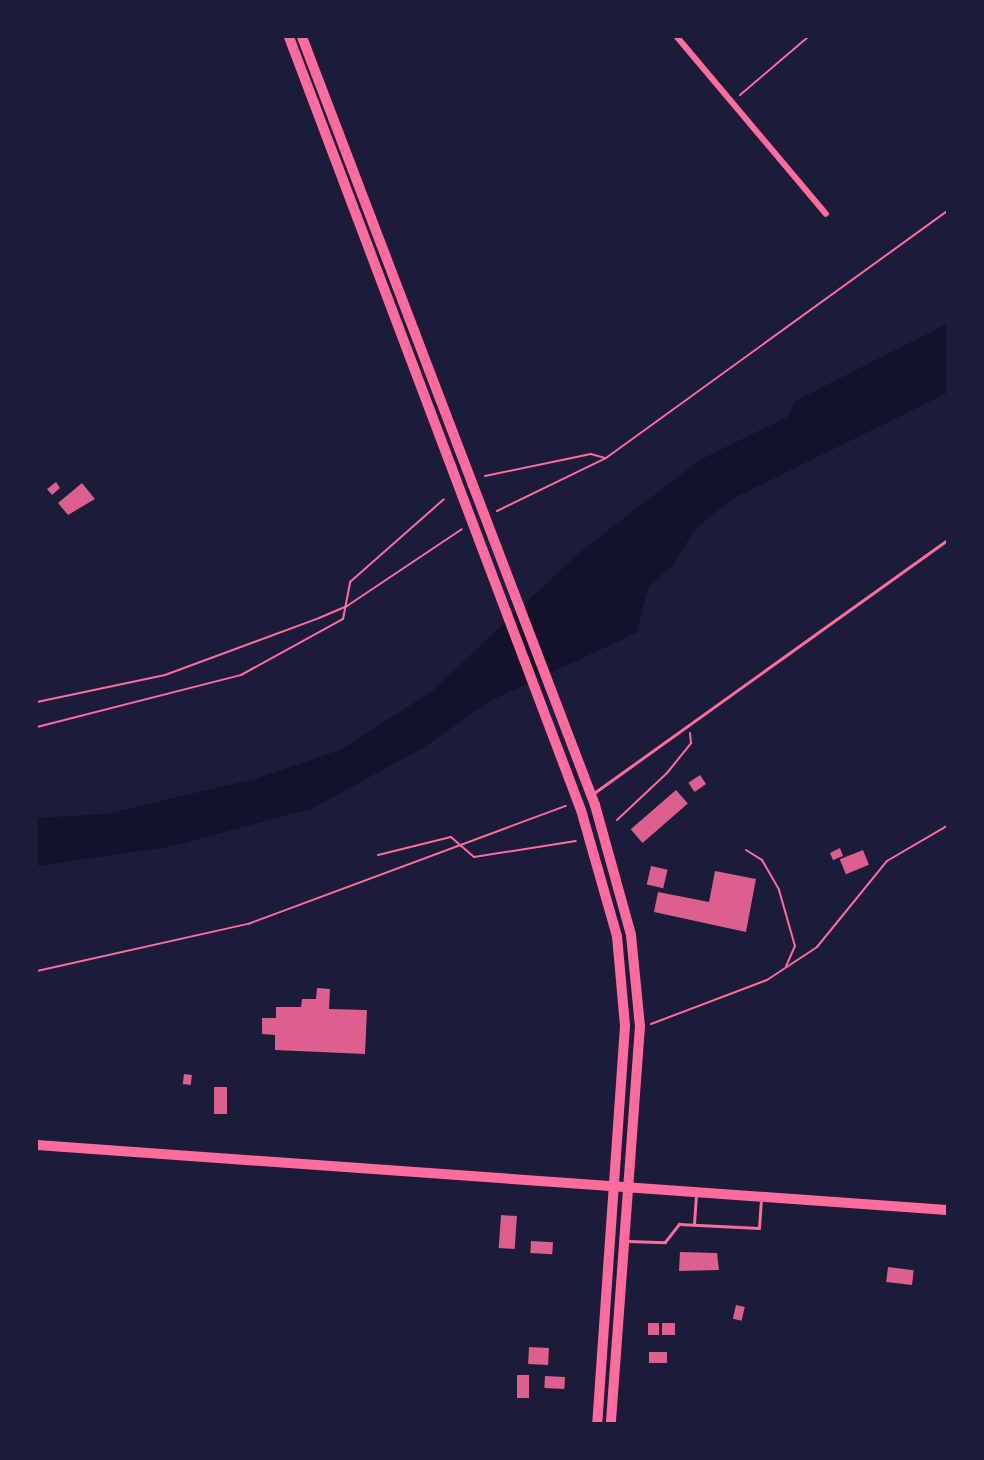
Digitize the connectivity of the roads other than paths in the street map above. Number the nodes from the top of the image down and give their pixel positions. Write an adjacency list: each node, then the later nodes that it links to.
1 (289, 37): 8 (main road)
2 (302, 37): 6 (main road)
3 (677, 37): 4 (street)
4 (826, 214)
5 (947, 540): 6 (lane)
6 (591, 795): 9 (main road)
7 (37, 1145): 8 (main road)
8 (614, 1186): 9 (main road); 15 (main road)
9 (628, 1187): 10 (main road); 14 (main road)
10 (696, 1192): 11 (main road); 13 (lane)
11 (761, 1196): 12 (main road); 13 (lane)
12 (947, 1210)
13 (694, 1224): 14 (lane)
14 (625, 1241): 16 (main road)
15 (597, 1423)
16 (611, 1423)

